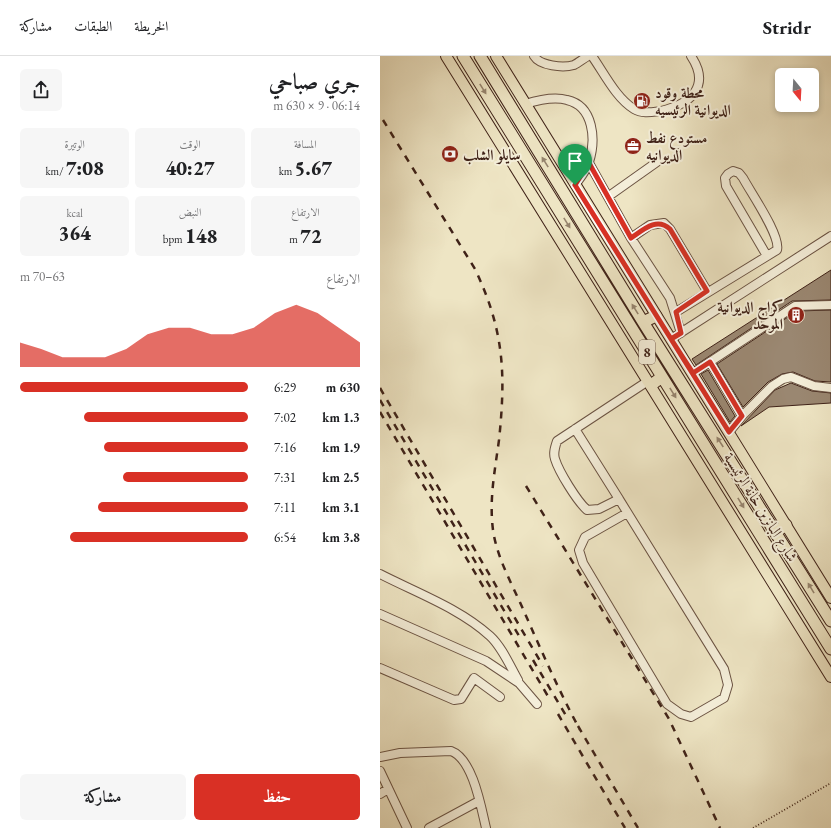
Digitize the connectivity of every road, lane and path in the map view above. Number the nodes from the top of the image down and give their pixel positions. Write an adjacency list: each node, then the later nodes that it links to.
1 (446, 56): 27 (main road)
2 (463, 56): 26 (highway, شارع البانزين خانة الرئيسية / 8, one-way to 26)
3 (480, 56): 21 (highway, شارع البانزين خانة الرئيسية / 8, one-way to 3)
4 (496, 56): 9 (main road)
5 (534, 56): 6 (street)
6 (588, 56)
7 (592, 56): 8 (street)
8 (691, 56)
9 (525, 104): 11 (street); 12 (main road)
10 (657, 162): 13 (street)
11 (589, 163): 12 (street); 13 (street)
12 (575, 185): 20 (main road)
13 (609, 196): 15 (street)
14 (831, 236): 22 (street)
15 (631, 238): 17 (street); 19 (street)
16 (767, 256): 16 (street); 17 (street)
17 (707, 291): 19 (street)
18 (831, 305): 24 (street)
19 (676, 312): 22 (street)
20 (656, 316): 21 (highway); 23 (main road)
21 (644, 322): 35 (highway, شارع البانزين خانة الرئيسية / 8, one-way to 21)
22 (681, 333): 23 (street)
23 (671, 339): 25 (main road)
24 (710, 362): 25 (street); 29 (street)
25 (693, 373): 31 (main road)
26 (662, 377): 27 (highway); 40 (highway, شارع البانزين خانة الرئيسية / 8, one-way to 40)
27 (649, 383): 30 (street); 42 (main road)
28 (831, 388): 29 (street)
29 (742, 416): 31 (street)
30 (575, 429): 32 (street); 32 (street)
31 (729, 432): 34 (main road)
32 (619, 499): 33 (street)
33 (627, 513): 33 (street)
34 (786, 525): 35 (highway); 37 (main road)
35 (776, 532): 39 (highway, شارع البانزين خانة الرئيسية / 8, one-way to 35)
36 (380, 574): 43 (street)
37 (831, 598)
38 (380, 614): 43 (street)
39 (831, 621)
40 (831, 649)
41 (380, 668): 44 (street)
42 (831, 677)
43 (519, 683): 45 (street)
44 (500, 697)
45 (537, 704)
46 (380, 757): 51 (street)
47 (380, 771): 49 (street)
48 (831, 783): 55 (path)
49 (388, 789): 50 (street); 52 (street)
50 (380, 794)
51 (479, 801): 53 (street); 54 (street)
52 (407, 828)
53 (428, 828)
54 (486, 828)
55 (753, 828)

